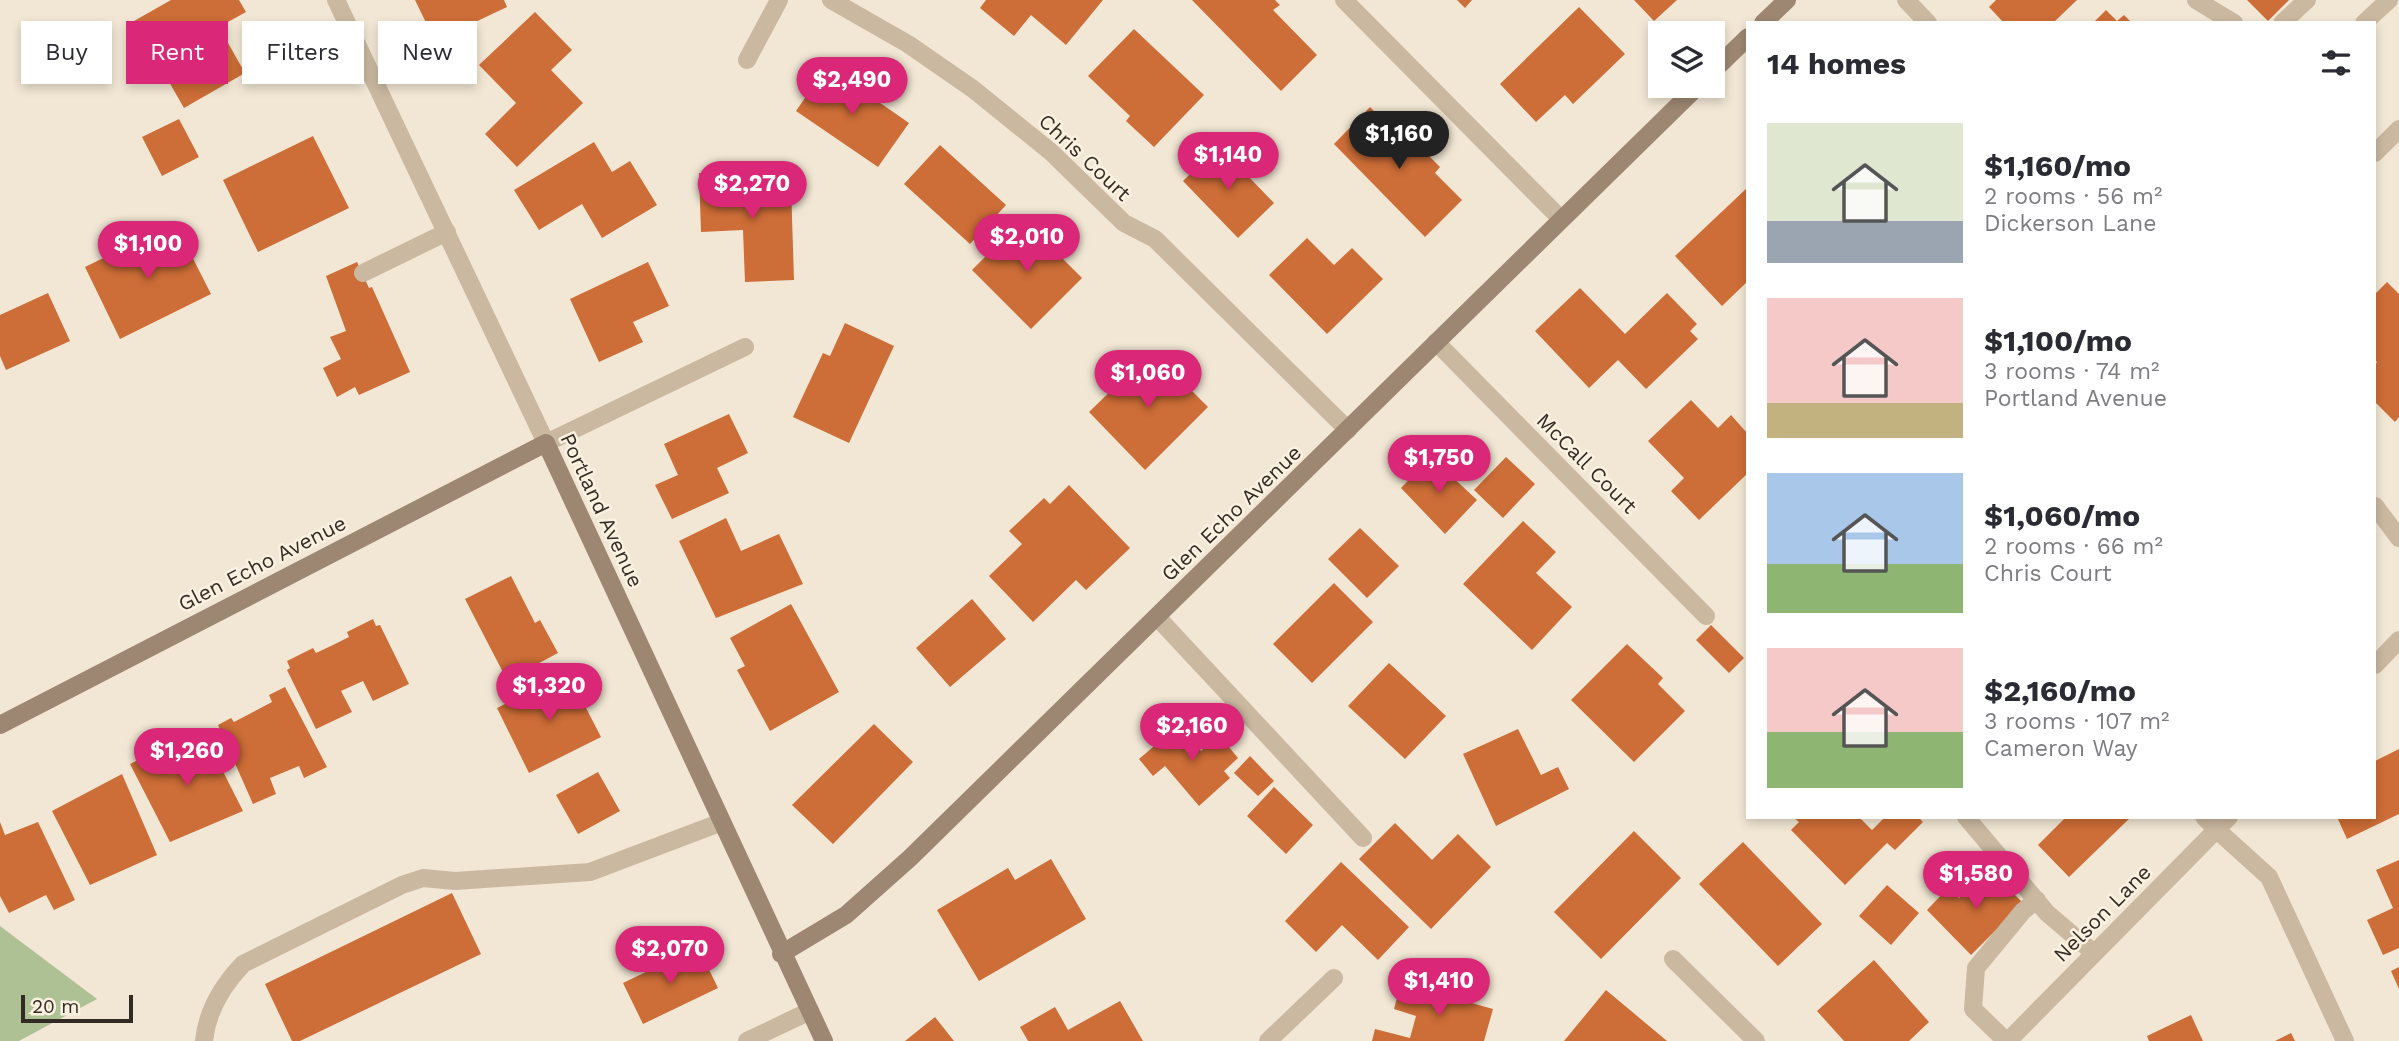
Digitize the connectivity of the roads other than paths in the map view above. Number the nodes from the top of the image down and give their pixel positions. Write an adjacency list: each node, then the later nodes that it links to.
1 (336, 0): 22 (street, Portland Avenue)
2 (779, 0): 17 (street)
3 (831, 0): 26 (street, Chris Court)
4 (1344, 0): 21 (street)
5 (1787, 0): 10 (street)
6 (1906, 0): 11 (street)
7 (2196, 0): 12 (street)
8 (2307, 0): 13 (street)
9 (2389, 0): 14 (street)
10 (1765, 21)
11 (1926, 21)
12 (2231, 21)
13 (2284, 21)
14 (2366, 21)
15 (1746, 39): 16 (street)
16 (1725, 59)
17 (747, 60)
18 (1685, 98): 21 (street, Glen Echo Avenue)
19 (2399, 129): 20 (street)
20 (2376, 152)
21 (1560, 218): 24 (street, Glen Echo Avenue)
22 (447, 232): 23 (street); 27 (street, Portland Avenue)
23 (363, 273)
24 (1436, 342): 26 (street, Glen Echo Avenue); 30 (street, McCall Court)
25 (746, 347): 27 (street)
26 (1348, 430): 31 (street, Glen Echo Avenue)
27 (546, 443): 34 (street, Glen Echo Avenue); 37 (street, Portland Avenue)
28 (2376, 507): 29 (street)
29 (2399, 538)
30 (1706, 616)
31 (1157, 617): 38 (street); 41 (street, Glen Echo Avenue)
32 (2399, 640): 33 (street)
33 (2376, 664)
34 (0, 725)
35 (1968, 819): 39 (street)
36 (2217, 821): 40 (street, Nelson Lane); 51 (street)
37 (722, 822): 41 (street, Portland Avenue); 45 (street)
38 (1363, 838)
39 (2037, 900): 40 (street); 50 (street)
40 (2094, 953): 50 (street, Nelson Lane)
41 (782, 954): 44 (street, Portland Avenue)
42 (1674, 959): 49 (street)
43 (1334, 978): 48 (street)
44 (810, 1011): 46 (street); 47 (street, Portland Avenue)
45 (204, 1041)
46 (747, 1041)
47 (824, 1041)
48 (1268, 1041)
49 (1756, 1041)
50 (2007, 1041)
51 (2345, 1041)

